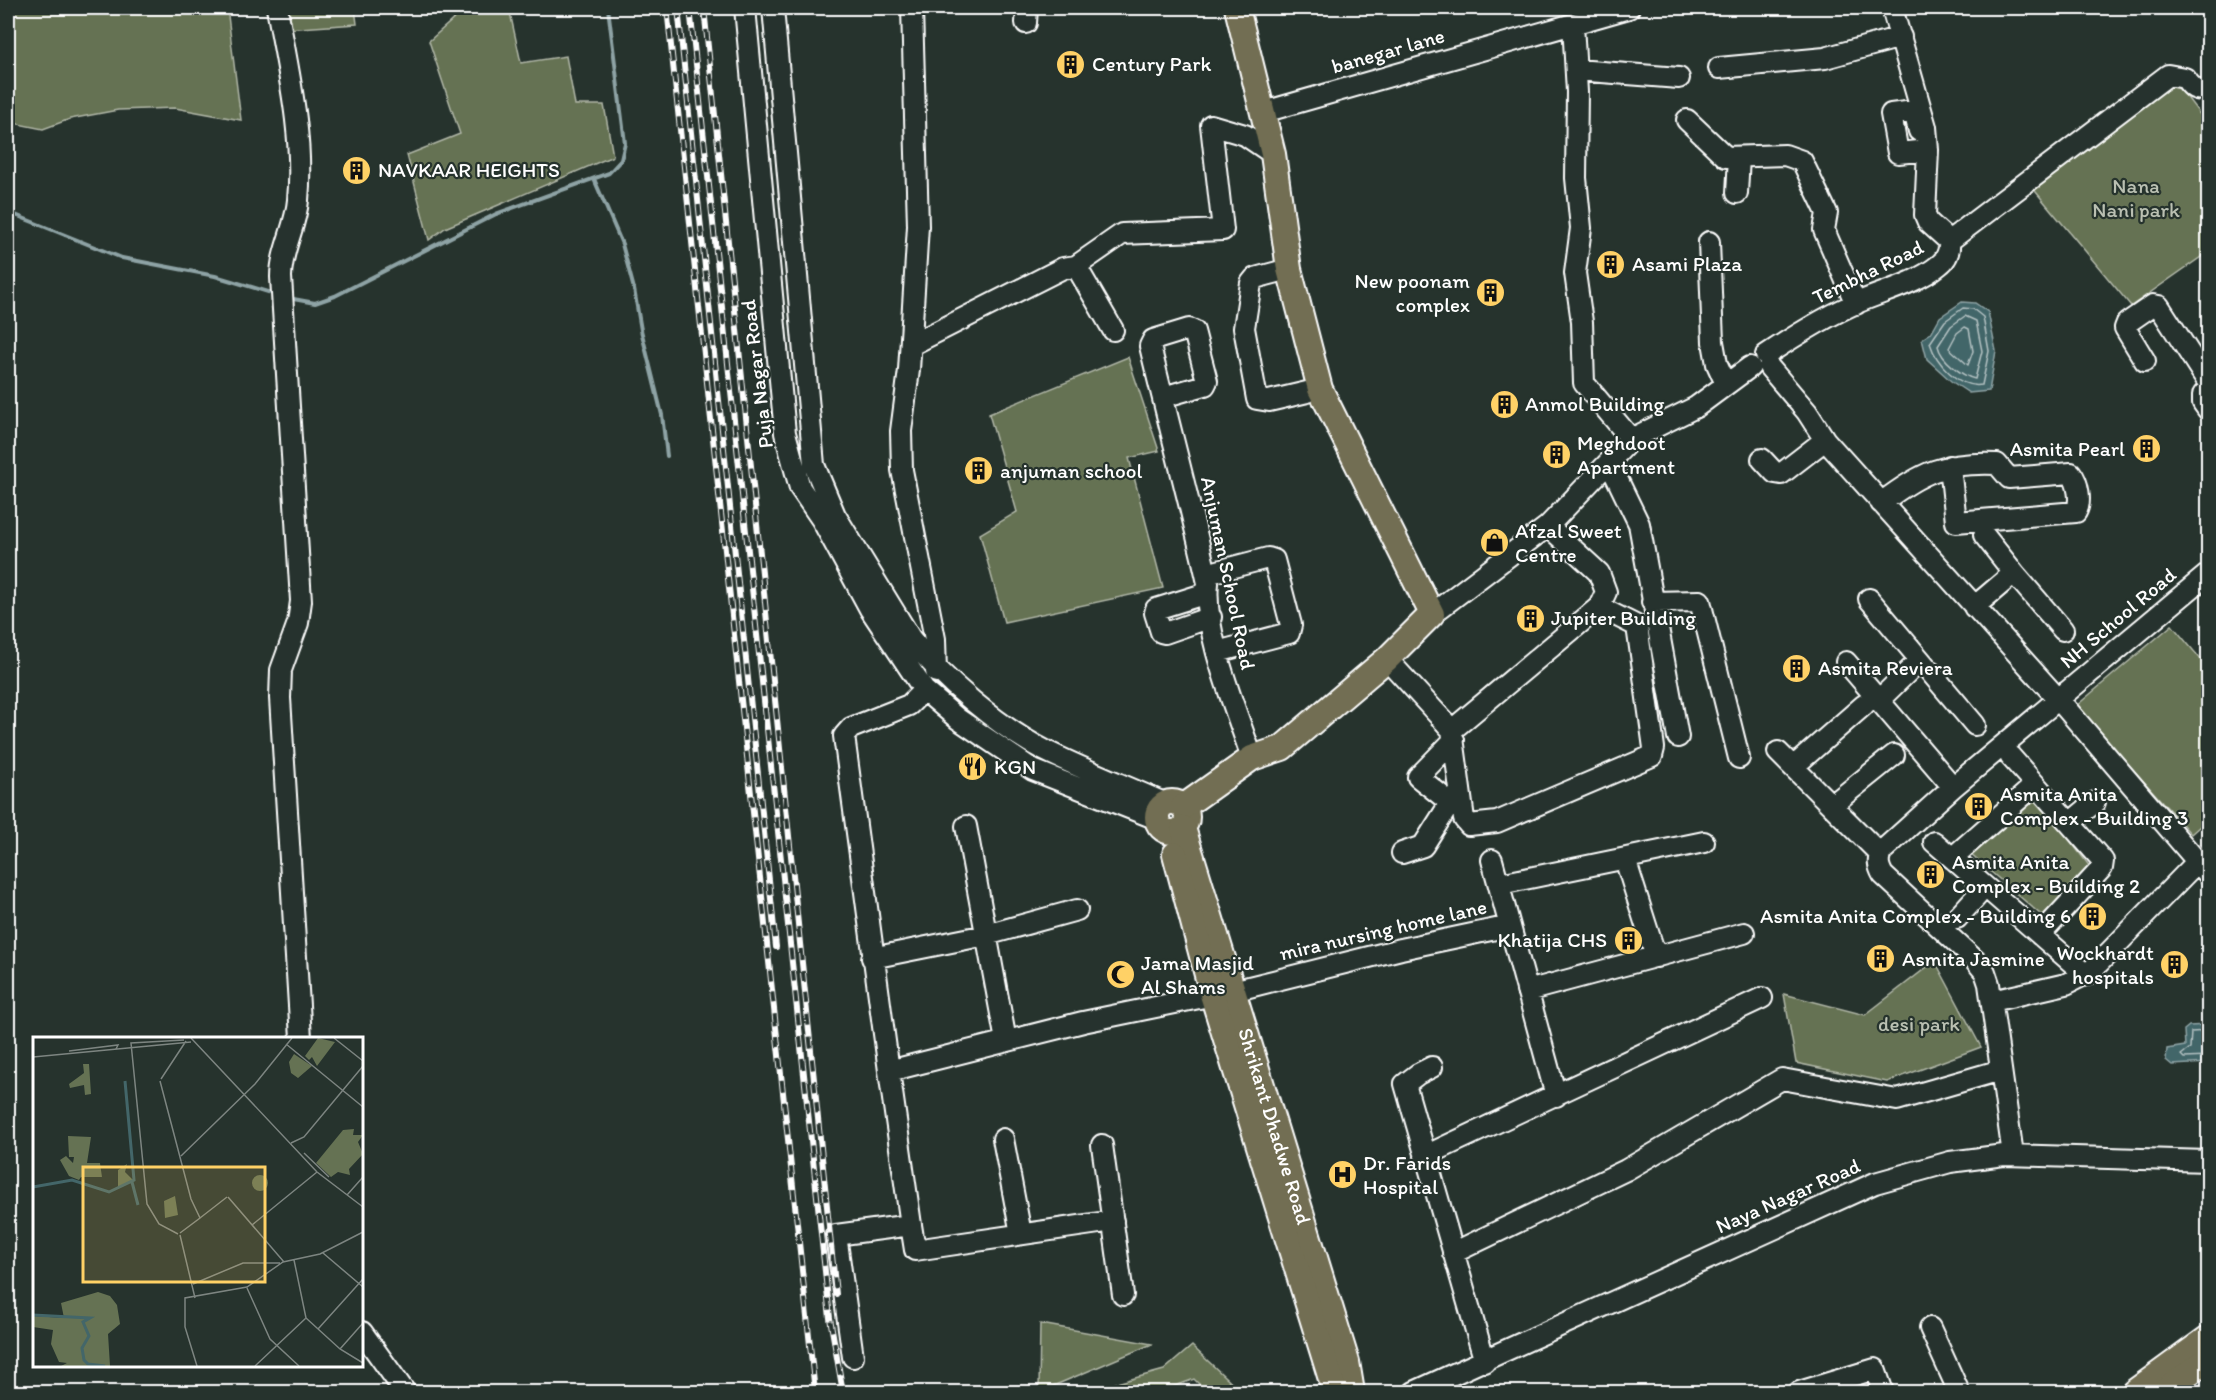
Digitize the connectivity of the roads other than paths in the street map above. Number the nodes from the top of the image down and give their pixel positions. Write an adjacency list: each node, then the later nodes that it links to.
1 (278, 8): 101 (street)
2 (745, 8): 37 (street, Puja Nagar Road)
3 (773, 8): 36 (street)
4 (912, 8): 25 (street)
5 (1237, 8): 14 (main road)
6 (1629, 8): 8 (street, banegar lane)
7 (1892, 8): 9 (street, Tembha Road)
8 (1573, 24): 11 (street); 14 (street, banegar lane)
9 (1901, 37): 10 (street); 19 (street, Tembha Road)
10 (1719, 68)
11 (1576, 70): 12 (street); 34 (street)
12 (1678, 78)
13 (2208, 90): 19 (street)
14 (1264, 111): 16 (main road)
15 (1687, 120): 17 (street)
16 (1273, 154): 21 (street); 22 (main road)
17 (1739, 157): 18 (street); 23 (street)
18 (1737, 194)
19 (1949, 241): 23 (street, Tembha Road)
20 (1709, 242): 29 (street)
21 (1076, 266): 24 (street); 25 (street)
22 (1289, 269): 30 (main road); 30 (street)
23 (1856, 304): 27 (street, Tembha Road)
24 (1113, 330)
25 (911, 345): 58 (street)
26 (2145, 361): 28 (street)
27 (1762, 363): 29 (street, Tembha Road); 35 (street)
28 (2208, 382)
29 (1726, 384): 34 (street, Tembha Road)
30 (1320, 389): 51 (main road)
31 (2208, 389): 33 (street)
32 (1162, 397): 46 (street, Anjuman School Road)
33 (2208, 410)
34 (1631, 439): 39 (street, Tembha Road)
35 (1825, 440): 38 (street); 41 (street)
36 (812, 442): 37 (street); 58 (street)
37 (788, 443): 59 (street, Puja Nagar Road)
38 (1762, 459)
39 (1609, 462): 42 (street, Tembha Road); 48 (street)
40 (1950, 466): 40 (street); 41 (street)
41 (1881, 503): 50 (street)
42 (1548, 526): 49 (street); 51 (street, Tembha Road)
43 (1984, 535): 44 (street)
44 (2014, 573): 50 (street); 53 (street)
45 (2208, 574): 60 (street, NH School Road)
46 (1207, 583): 52 (street, Anjuman School Road); 52 (street); 54 (street)
47 (1869, 598): 56 (street)
48 (1652, 602): 64 (street); 69 (street)
49 (1599, 607): 63 (street); 63 (street)
50 (1974, 607): 60 (street)
51 (1431, 614): 55 (main road)
52 (1211, 617): 54 (street, Anjuman School Road)
53 (2063, 630)
54 (1217, 652): 68 (street, Anjuman School Road)
55 (1388, 659): 63 (street); 68 (main road)
56 (1920, 660): 61 (street); 62 (street)
57 (1846, 662): 61 (street)
58 (937, 668): 59 (street); 75 (street)
59 (928, 693): 75 (street, Puja Nagar Road); 95 (street)
60 (2059, 700): 72 (street, NH School Road); 85 (street)
61 (1872, 703): 70 (street); 72 (street)
62 (1974, 725)
63 (1453, 735): 80 (street)
64 (1678, 737)
65 (1778, 752): 70 (street)
66 (1894, 755): 74 (street)
67 (2010, 756): 71 (street)
68 (1252, 758): 75 (main road)
69 (1739, 758)
70 (1793, 767): 74 (street)
71 (2035, 785): 76 (street); 82 (street)
72 (1953, 787): 81 (street, NH School Road)
73 (2095, 802): 76 (street)
74 (1832, 806): 81 (street)
75 (1172, 818): 97 (main road, Shrikant Dhadwe Road)
76 (2070, 823): 93 (street)
77 (966, 826): 92 (street)
78 (1704, 842): 83 (street)
79 (1934, 842): 82 (street)
80 (1402, 853)
81 (1880, 854): 100 (street)
82 (1952, 858): 87 (street)
83 (1625, 859): 86 (street); 94 (street)
84 (1492, 860): 86 (street)
85 (2202, 868): 96 (street)
86 (1500, 884): 90 (street)
87 (1985, 887): 89 (street); 93 (street)
88 (1077, 910): 92 (street)
89 (1958, 918)
90 (1510, 926): 97 (street, mira nursing home lane); 98 (street)
91 (1744, 933): 94 (street)
92 (986, 935): 95 (street); 102 (street)
93 (2040, 935): 96 (street)
94 (1656, 957): 98 (street)
95 (872, 958): 105 (street)
96 (2086, 975): 100 (street)
97 (1222, 992): 102 (street, mira nursing home lane); 124 (main road, Shrikant Dhadwe Road); 125 (main road, Shrikant Dhadwe Road)
98 (1527, 992): 106 (street)
99 (1762, 998): 106 (street)
100 (1992, 1001): 104 (street)
101 (301, 1037)
102 (1005, 1041): 105 (street, mira nursing home lane)
103 (1432, 1067): 110 (street)
104 (2001, 1070): 109 (street); 115 (street)
105 (888, 1071): 113 (street)
106 (1556, 1096): 110 (street)
107 (1003, 1139): 114 (street)
108 (1102, 1145): 112 (street)
109 (2013, 1155): 111 (street, Naya Nagar Road); 122 (street, Naya Nagar Road)
110 (1425, 1156): 115 (street)
111 (2208, 1161)
112 (1113, 1221): 114 (street); 116 (street)
113 (911, 1225): 114 (street); 120 (street)
114 (1021, 1234)
115 (1454, 1253): 122 (street)
116 (1123, 1295)
117 (1930, 1328): 129 (street)
118 (363, 1333): 123 (street)
119 (2208, 1338): 130 (main road)
120 (853, 1357)
121 (2208, 1359): 131 (main road)
122 (1485, 1362): 126 (street, Naya Nagar Road)
123 (405, 1392)
124 (1335, 1392)
125 (1352, 1392)
126 (1414, 1392)
127 (1799, 1392): 128 (street)
128 (1883, 1392)
129 (1959, 1392)
130 (2134, 1392)
131 (2163, 1392)

